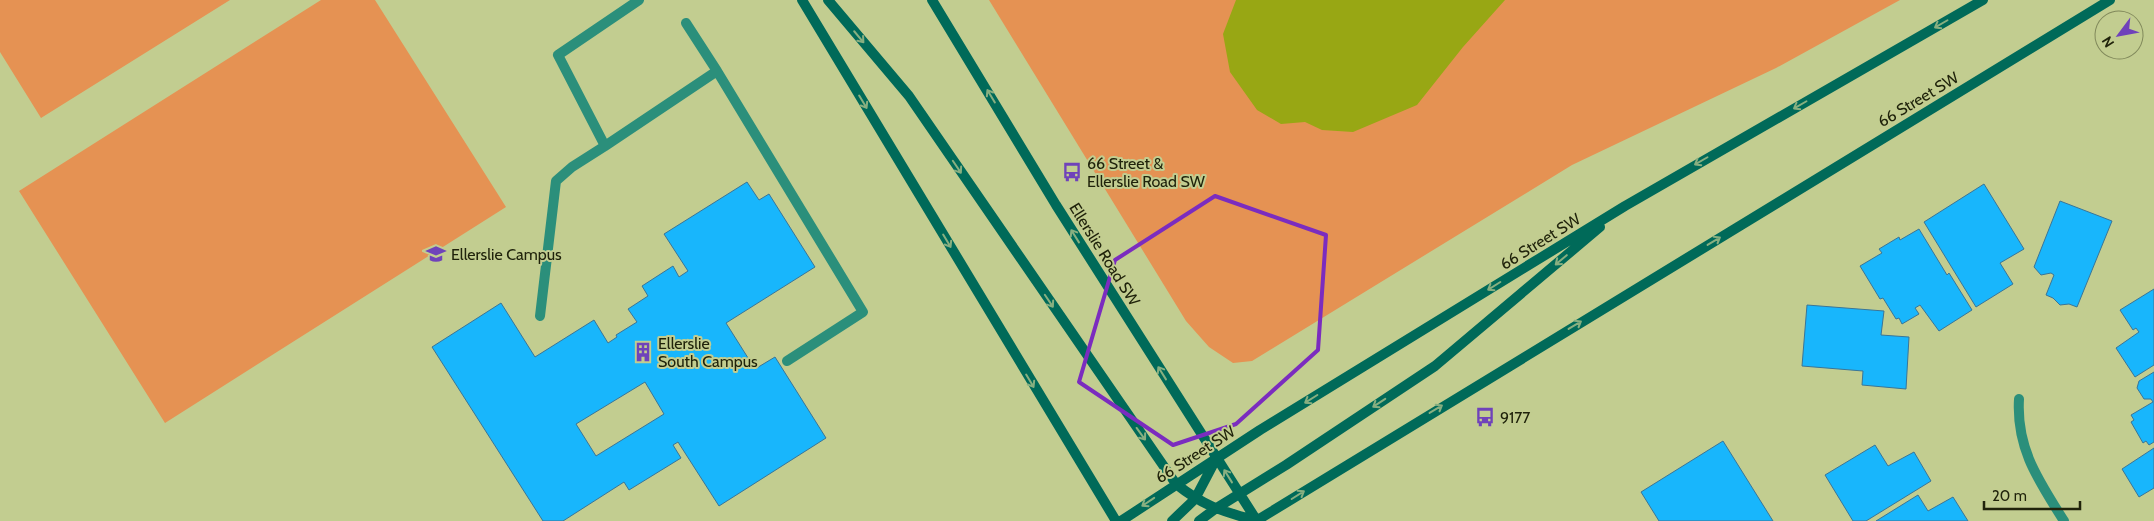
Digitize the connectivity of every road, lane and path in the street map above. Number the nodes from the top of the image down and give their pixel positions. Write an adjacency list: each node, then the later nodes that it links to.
1 (639, 0): 9 (street)
2 (802, 0): 19 (main road, one-way to 19)
3 (828, 0): 15 (main road, one-way to 15)
4 (932, 0): 14 (main road, Ellerslie Road SW, one-way to 4)
5 (1983, 0): 10 (main road, 66 Street SW, one-way to 10)
6 (2110, 0): 23 (main road, 66 Street SW, one-way to 6)
7 (686, 23): 8 (street)
8 (718, 71): 9 (street); 12 (street)
9 (605, 146): 11 (street)
10 (1625, 206): 14 (main road, 66 Street SW, one-way to 14); 16 (main road, one-way to 16)
11 (540, 316)
12 (787, 361)
13 (2019, 399): 24 (street)
14 (1216, 458): 15 (main road, 66 Street SW); 16 (main road, Ellerslie Road SW, one-way to 14); 17 (main road)
15 (1176, 484): 17 (main road); 20 (main road, 66 Street SW, one-way to 20)
16 (1239, 494): 18 (main road); 23 (main road, Ellerslie Road SW)
17 (1195, 499): 18 (main road); 21 (main road)
18 (1215, 509): 22 (main road); 23 (main road)
19 (1116, 521)
20 (1120, 521)
21 (1172, 521)
22 (1199, 521)
23 (1257, 521)
24 (2064, 521)

